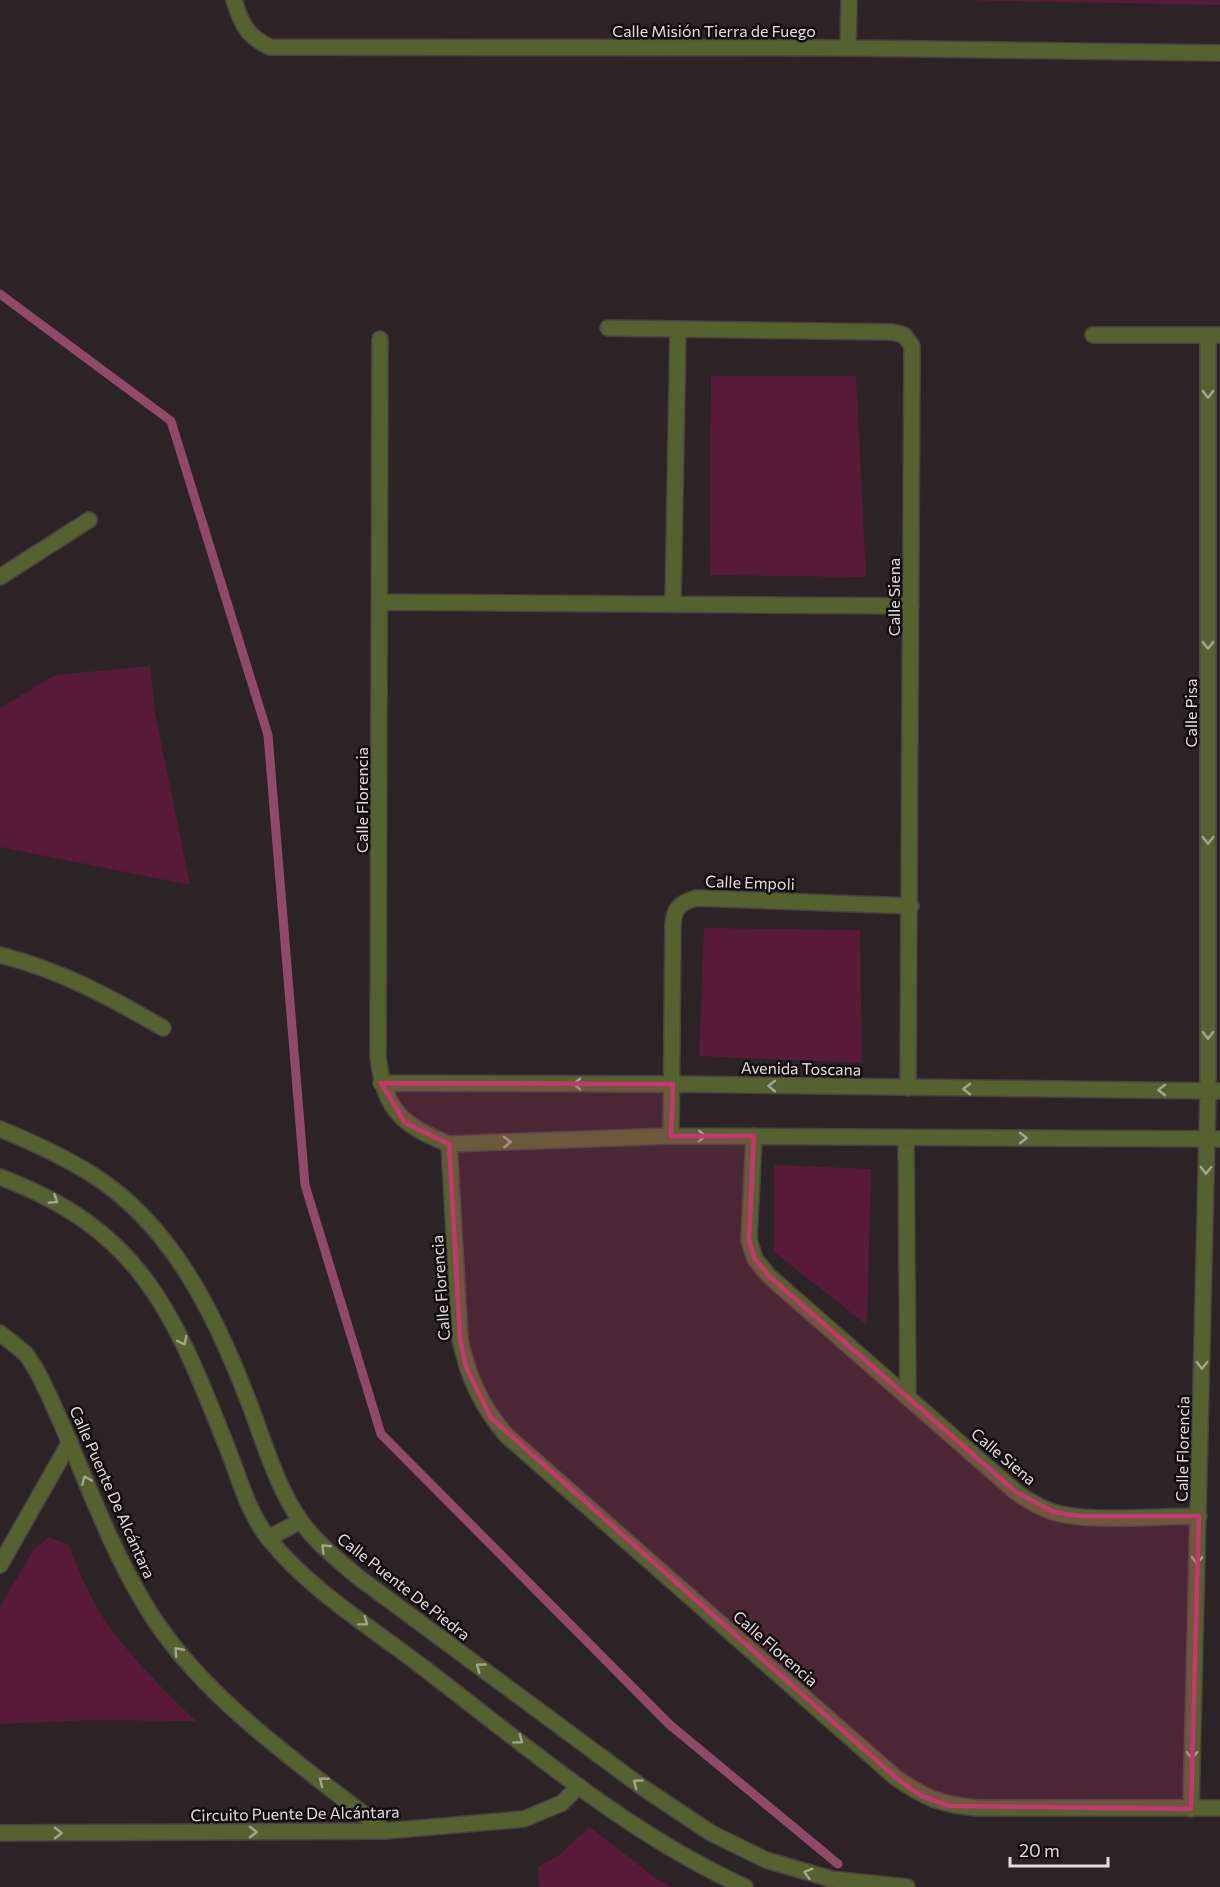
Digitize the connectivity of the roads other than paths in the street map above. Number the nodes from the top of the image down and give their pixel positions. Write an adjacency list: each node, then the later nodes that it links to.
1 (234, 0): 3 (street, Calle Misión Tierra de Fuego)
2 (849, 0): 3 (street)
3 (848, 48): 4 (street, Calle Misión Tierra de Fuego)
4 (1220, 53)
5 (608, 328): 6 (street, Calle Siena)
6 (678, 329): 14 (street); 15 (street, Calle Siena)
7 (1093, 335): 8 (street)
8 (1214, 335): 12 (street, Calle Pisa, one-way to 12)
9 (380, 339): 13 (street, Calle Florencia)
10 (89, 520): 11 (street)
11 (0, 577)
12 (1214, 586): 22 (street, Calle Pisa, one-way to 22)
13 (379, 602): 14 (street); 19 (street, Calle Florencia)
14 (673, 604): 15 (street)
15 (910, 606): 16 (street, Calle Siena)
16 (910, 906): 20 (street, Calle Empoli); 21 (street, Calle Siena)
17 (0, 955): 18 (street)
18 (164, 1028)
19 (381, 1083): 20 (street, Avenida Toscana, one-way to 19); 28 (street, Calle Florencia)
20 (673, 1084): 21 (street, Avenida Toscana, one-way to 20); 24 (street, Calle Empoli)
21 (908, 1088): 22 (street, Avenida Toscana, one-way to 21)
22 (1214, 1091): 27 (street, Calle Florencia)
23 (0, 1129): 34 (street, Calle Puente De Piedra)
24 (671, 1136): 25 (street, one-way to 25); 28 (street, one-way to 24)
25 (754, 1136): 26 (street); 31 (street, Calle Siena)
26 (906, 1138): 27 (street, one-way to 27); 31 (street)
27 (1213, 1138): 33 (street, Calle Florencia, one-way to 33)
28 (449, 1144): 39 (street, Calle Florencia)
29 (0, 1177): 35 (street, one-way to 35)
30 (0, 1334): 32 (street, Calle Puente De Alcántara)
31 (908, 1396): 33 (street, Calle Siena)
32 (70, 1442): 36 (street); 40 (street, Calle Puente De Alcántara, one-way to 32)
33 (1199, 1516): 39 (street, Calle Florencia, one-way to 39)
34 (301, 1521): 35 (street); 43 (street, Calle Puente De Piedra, one-way to 34)
35 (268, 1538): 37 (street, one-way to 37)
36 (0, 1565)
37 (579, 1786): 40 (street, Circuito Puente De Alcántara); 42 (street)
38 (1220, 1808): 39 (street, Calle Florencia)
39 (1191, 1809)
40 (385, 1831): 41 (street, Circuito Puente De Alcántara, one-way to 40)
41 (0, 1833)
42 (745, 1887)
43 (907, 1887)

